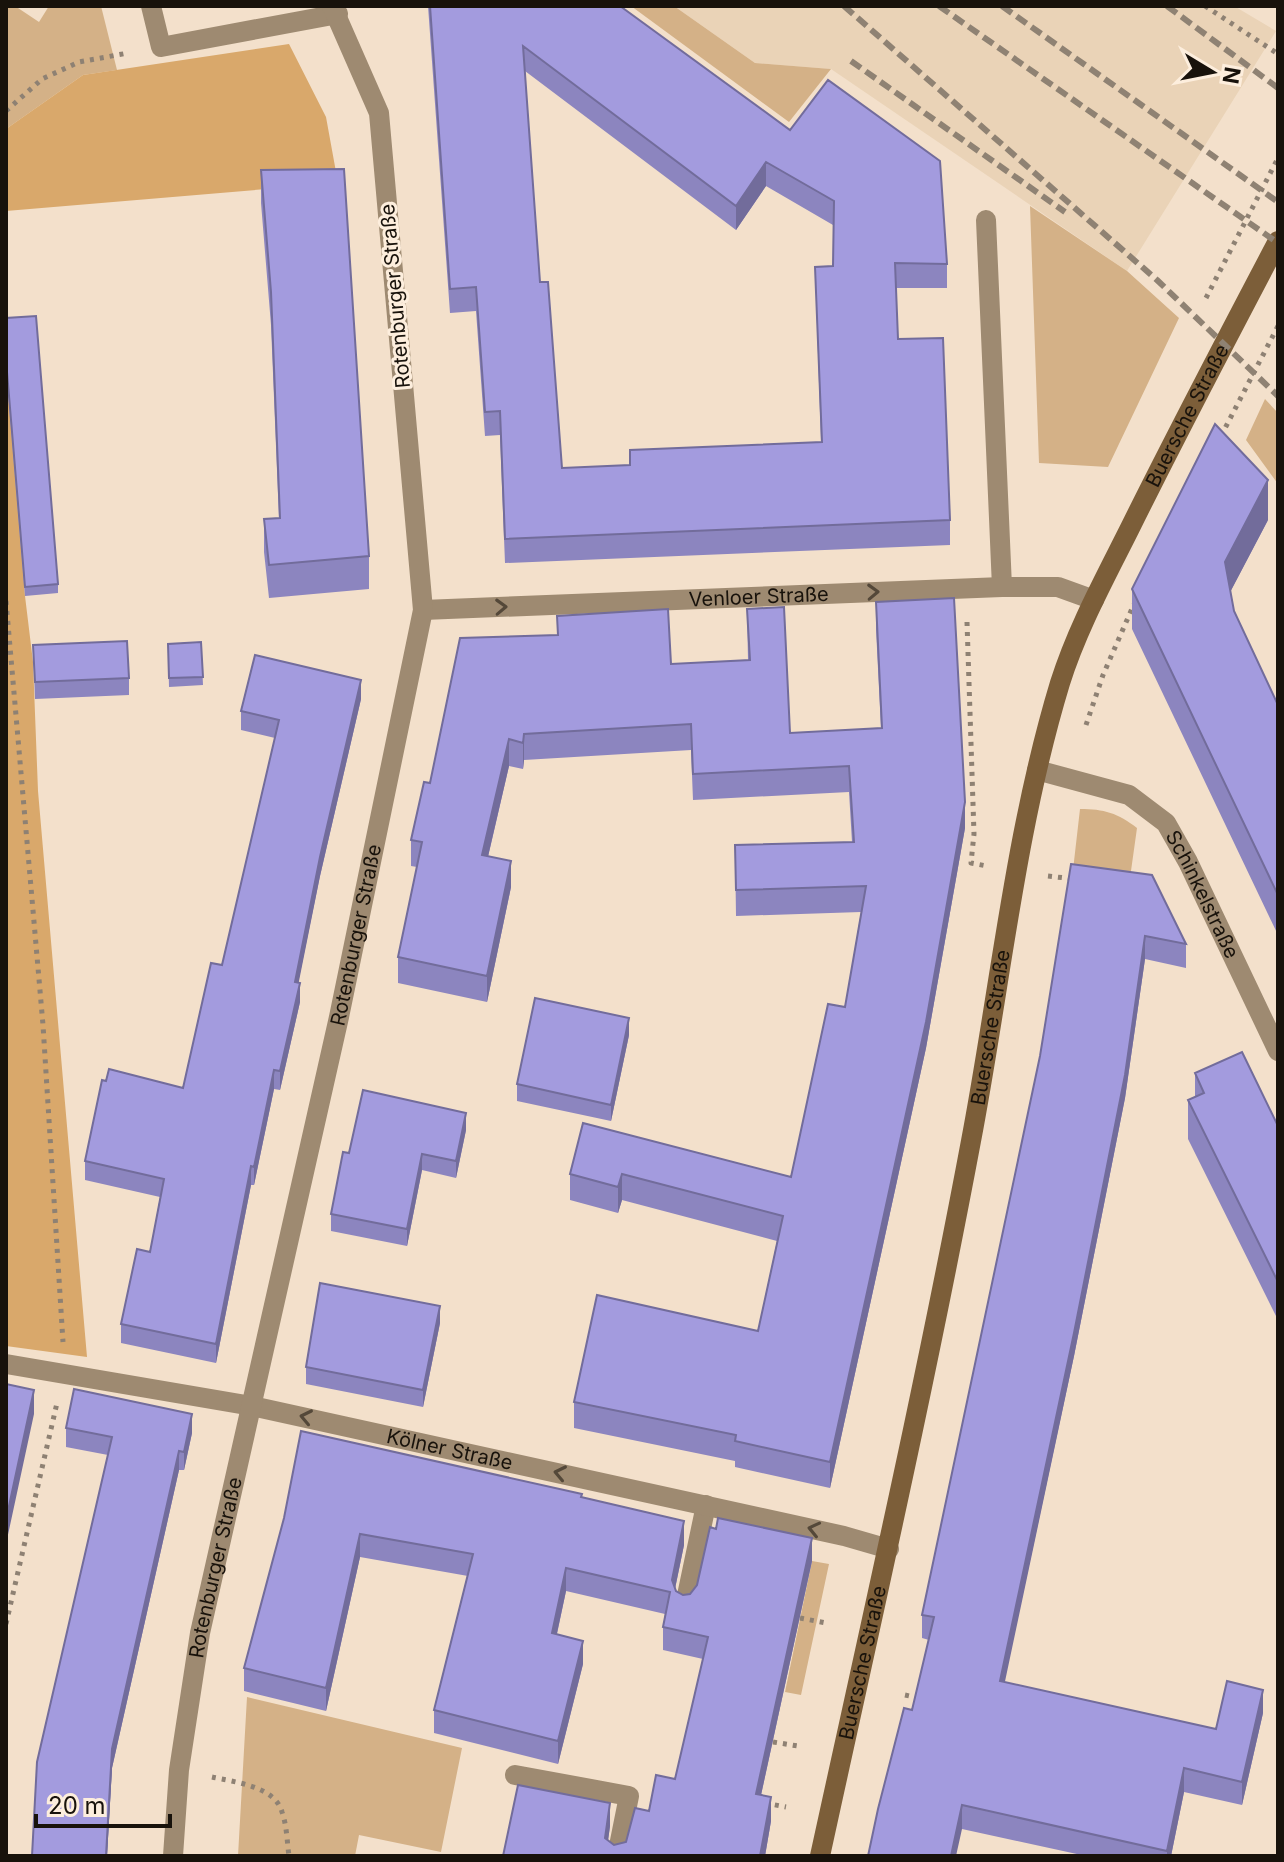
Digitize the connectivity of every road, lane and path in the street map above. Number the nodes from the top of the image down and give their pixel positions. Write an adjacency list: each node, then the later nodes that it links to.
1 (151, 6): 5 (street)
2 (1205, 6): 4 (path)
3 (335, 10): 5 (street); 16 (street, Rotenburger Straße)
4 (1278, 54)
5 (162, 55): 6 (path)
6 (6, 111)
7 (986, 220): 11 (street)
8 (1278, 241): 13 (main road, Buersche Straße)
9 (1278, 326): 10 (path, Buersche Straße)
10 (1220, 437)
11 (1002, 587): 12 (street, Venloer Straße); 13 (street, Venloer Straße)
12 (966, 589): 16 (street, Venloer Straße, one-way to 12); 19 (path)
13 (1094, 600): 18 (main road, Buersche Straße)
14 (6, 601): 24 (path)
15 (1134, 604): 17 (path)
16 (423, 610): 25 (street, Rotenburger Straße)
17 (1086, 724)
18 (1037, 770): 22 (street, Schinkelstraße); 27 (main road, Buersche Straße)
19 (971, 863)
20 (1064, 878): 21 (path)
21 (1078, 880)
22 (1278, 1051)
23 (6, 1364): 24 (street, Kölner Straße)
24 (64, 1372): 25 (street, Kölner Straße); 31 (path)
25 (252, 1406): 26 (street, Kölner Straße, one-way to 25); 36 (street, Rotenburger Straße)
26 (706, 1505): 27 (street, Kölner Straße, one-way to 26); 28 (street)
27 (889, 1549): 43 (main road, Buersche Straße)
28 (685, 1605)
29 (800, 1618): 30 (path)
30 (826, 1623)
31 (6, 1624)
32 (905, 1695): 33 (path)
33 (921, 1699)
34 (773, 1742): 35 (path)
35 (798, 1746)
36 (179, 1770): 40 (street, Rotenburger Straße); 41 (path)
37 (515, 1775): 42 (street)
38 (756, 1801): 39 (path)
39 (786, 1807)
40 (173, 1856)
41 (289, 1856)
42 (617, 1856)
43 (820, 1856)

